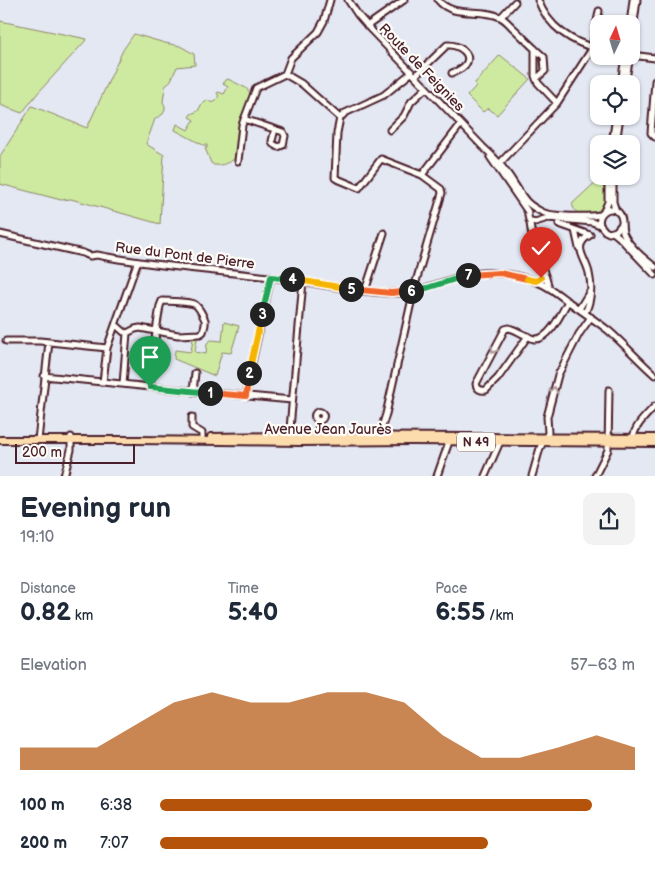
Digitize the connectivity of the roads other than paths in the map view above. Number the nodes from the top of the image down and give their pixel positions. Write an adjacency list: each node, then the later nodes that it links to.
1 (330, 0): 21 (street)
2 (348, 0): 14 (street, Route de Feignies)
3 (404, 0): 14 (street)
4 (438, 0): 13 (street)
5 (538, 0): 15 (street)
6 (633, 0): 11 (street)
7 (637, 0): 12 (street)
8 (515, 2): 13 (street)
9 (599, 11): 10 (street)
10 (598, 15)
11 (631, 15)
12 (635, 15)
13 (501, 17): 16 (street)
14 (367, 26): 22 (street, Route de Feignies)
15 (590, 47)
16 (535, 49): 23 (street); 23 (street)
17 (590, 52): 26 (street)
18 (640, 57): 19 (street)
19 (655, 58)
20 (452, 73): 22 (street)
21 (285, 74): 27 (street); 28 (street)
22 (413, 75): 25 (street, Route de Feignies); 28 (street)
23 (536, 79): 26 (street)
24 (655, 81): 32 (street)
25 (426, 88): 29 (street, Route de Feignies); 31 (street)
26 (557, 104): 34 (street)
27 (244, 118): 30 (street); 33 (street)
28 (340, 118): 35 (street)
29 (461, 124): 34 (street, Route de Feignies); 35 (street)
30 (275, 129)
31 (390, 130)
32 (655, 137)
33 (238, 161)
34 (498, 164): 38 (street, Route de Feignies); 40 (street, Route de Feignies)
35 (422, 175): 58 (street)
36 (608, 185): 42 (street)
37 (613, 185): 39 (street)
38 (534, 208): 40 (street); 41 (street)
39 (616, 211): 42 (street); 45 (street)
40 (528, 212): 43 (street)
41 (541, 212): 42 (street); 43 (street)
42 (602, 213): 46 (street)
43 (534, 220): 46 (street); 57 (street)
44 (559, 224): 47 (street)
45 (621, 225): 48 (street); 53 (street)
46 (600, 226): 48 (street)
47 (575, 230): 51 (street); 51 (street)
48 (613, 232): 54 (street)
49 (384, 233): 60 (street)
50 (0, 234): 52 (street, Rue du Pont de Pierre)
51 (580, 250): 59 (street)
52 (137, 263): 55 (street, Rue du Pont de Pierre); 65 (street)
53 (655, 267)
54 (655, 275)
55 (271, 277): 56 (street, Rue du Pont de Pierre); 80 (street)
56 (303, 281): 60 (street, Rue du Pont de Pierre); 81 (street)
57 (546, 281): 58 (street, Rue du Pont de Pierre); 61 (street)
58 (415, 290): 60 (street, Rue du Pont de Pierre); 86 (street)
59 (590, 290): 62 (street); 63 (street)
60 (365, 291)
61 (568, 301): 62 (street); 68 (street)
62 (579, 309): 63 (street)
63 (585, 313): 64 (street)
64 (591, 317): 74 (street); 96 (street, one-way to 64)
65 (116, 325): 67 (street); 71 (street)
66 (156, 331): 66 (street); 67 (street); 77 (street)
67 (127, 333): 76 (street)
68 (528, 336): 68 (street, one-way to 68)
69 (6, 341): 70 (street)
70 (49, 342): 71 (street); 73 (street)
71 (107, 348): 75 (street)
72 (195, 373): 79 (street)
73 (44, 376): 75 (street); 89 (street)
74 (655, 376)
75 (103, 382): 76 (street)
76 (123, 384): 77 (street)
77 (150, 387): 79 (street)
78 (609, 390): 97 (street)
79 (193, 392): 80 (street)
80 (246, 396): 81 (street)
81 (292, 400): 93 (street)
82 (655, 406): 90 (street)
83 (192, 417): 87 (street)
84 (319, 421): 88 (street)
85 (0, 436): 89 (main road, Avenue Jean Jaurès / N 49)
86 (379, 436): 88 (main road, Avenue Jean Jaurès / N 49); 95 (main road, Avenue Jean Jaurès / N 49)
87 (202, 437): 92 (main road, Avenue Jean Jaurès / N 49); 93 (main road, Avenue Jean Jaurès / N 49)
88 (318, 437): 93 (main road, Avenue Jean Jaurès / N 49)
89 (38, 438): 92 (main road, Avenue Jean Jaurès / N 49); 94 (main road, Avenue Jean Jaurès / N 49)
90 (632, 438): 91 (main road, Avenue Jean Jaurès / N 49); 97 (main road, Avenue Jean Jaurès / N 49)
91 (655, 438)
92 (71, 439): 93 (main road, Avenue Jean Jaurès / N 49); 100 (street)
93 (289, 439): 95 (main road, Avenue Jean Jaurès / N 49)
94 (0, 440)
95 (450, 440): 96 (main road, Avenue Jean Jaurès / N 49); 98 (main road, Avenue Jean Jaurès / N 49); 101 (street)
96 (545, 440): 97 (main road, Avenue Jean Jaurès / N 49); 98 (main road, Avenue Jean Jaurès / N 49); 103 (street)
97 (608, 440): 99 (main road, Avenue Jean Jaurès / N 49); 104 (street)
98 (500, 442): 102 (street)
99 (655, 443)
100 (64, 476)
101 (437, 476)
102 (485, 476)
103 (532, 476)
104 (595, 476)

